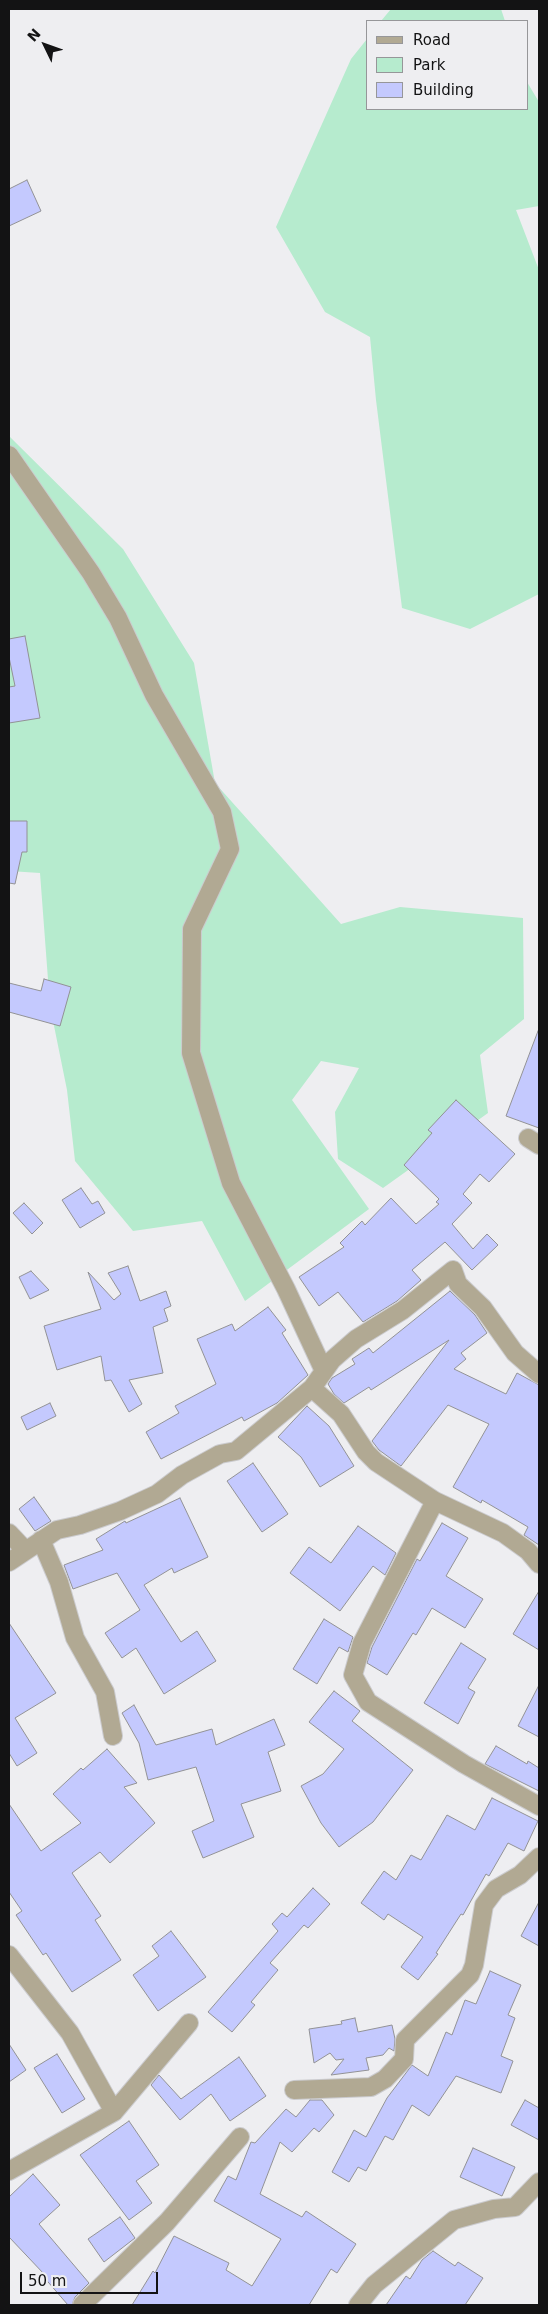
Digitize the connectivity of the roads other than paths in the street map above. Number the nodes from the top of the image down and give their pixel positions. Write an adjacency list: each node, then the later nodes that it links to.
1 (9, 456): 2 (street)
2 (324, 1371): 3 (street); 4 (street)
3 (539, 1374)
4 (312, 1388): 5 (street); 7 (street)
5 (435, 1502): 10 (street); 12 (street)
6 (9, 1533): 8 (street)
7 (41, 1540): 8 (street); 11 (street)
8 (25, 1550): 9 (street)
9 (9, 1562)
10 (539, 1564)
11 (113, 1736)
12 (539, 1806)
13 (539, 1857): 16 (street)
14 (9, 1955): 17 (street)
15 (190, 2023): 17 (street)
16 (294, 2090)
17 (114, 2112): 19 (street)
18 (240, 2137): 21 (street)
19 (9, 2171)
20 (539, 2182): 22 (street)
21 (82, 2305)
22 (358, 2305)

